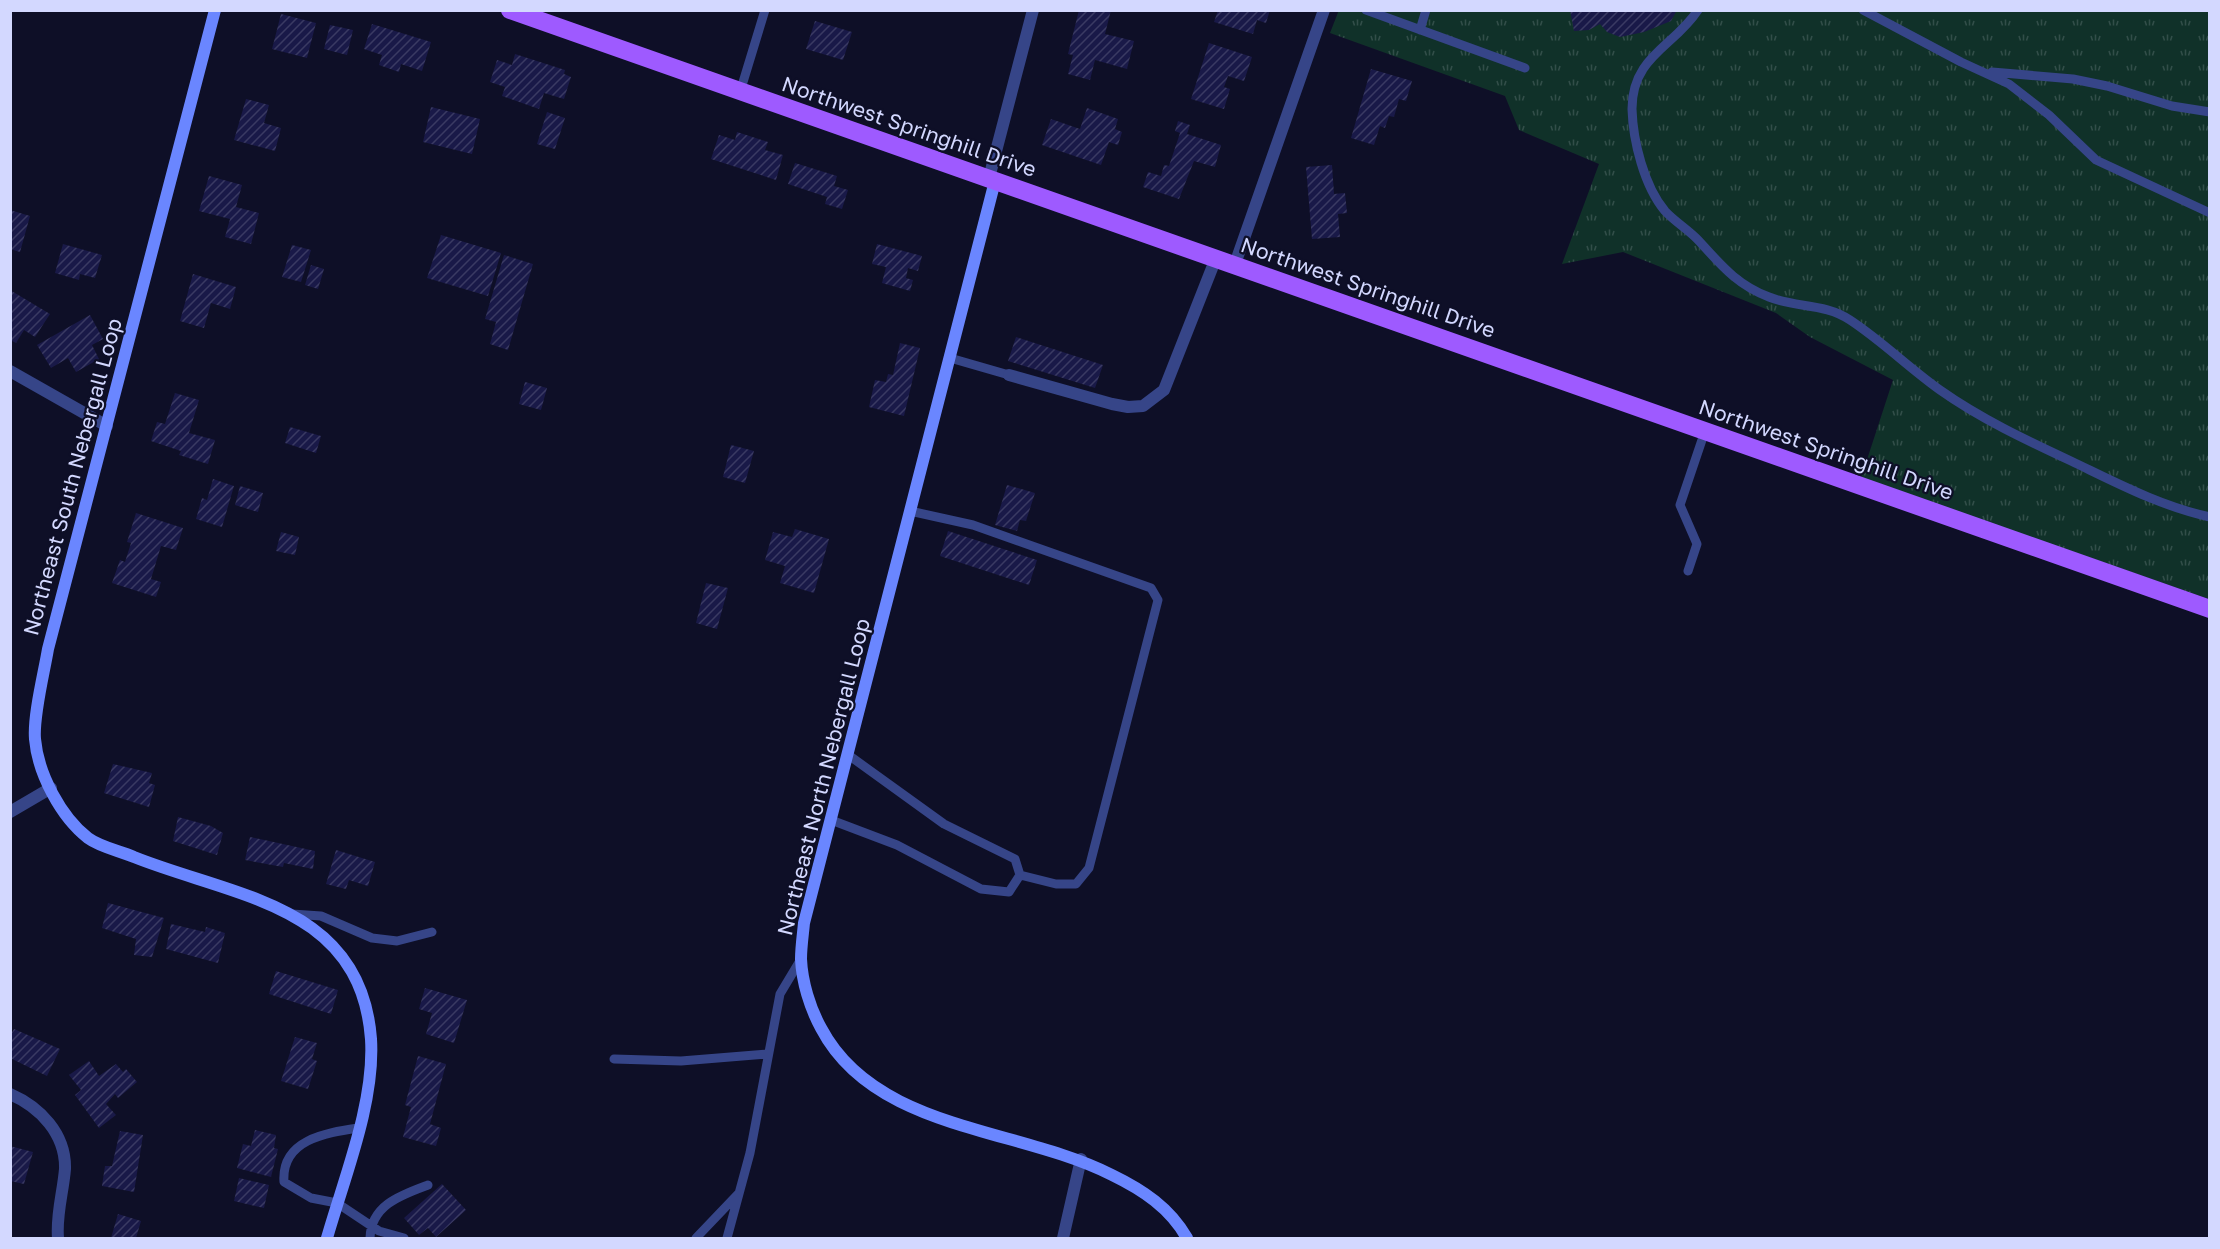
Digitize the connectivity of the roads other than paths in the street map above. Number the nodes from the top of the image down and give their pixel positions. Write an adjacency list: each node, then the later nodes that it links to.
1 (215, 10): 23 (street, Northeast South Nebergall Loop)
2 (510, 10): 14 (main road, Northwest Springhill Drive)
3 (765, 10): 14 (lane)
4 (1033, 10): 16 (street)
5 (1324, 10): 19 (street)
6 (1366, 10): 10 (lane)
7 (1426, 10): 11 (lane)
8 (1698, 10): 26 (lane)
9 (1863, 10): 13 (lane)
10 (1379, 13): 11 (lane)
11 (1420, 30): 12 (lane)
12 (1525, 68)
13 (1983, 72): 15 (lane); 17 (lane)
14 (740, 92): 16 (main road, Northwest Springhill Drive)
15 (2210, 112)
16 (992, 179): 18 (main road, Northwest Springhill Drive); 20 (street, Northeast North Nebergall Loop)
17 (2210, 213)
18 (1216, 258): 19 (main road, Northwest Springhill Drive); 22 (street)
19 (1235, 264): 24 (main road, Northwest Springhill Drive)
20 (950, 358): 22 (lane); 25 (street, Northeast North Nebergall Loop)
21 (10, 372): 23 (street)
22 (1009, 375)
23 (106, 426): 30 (street, Northeast South Nebergall Loop)
24 (1705, 431): 27 (lane); 28 (main road, Northwest Springhill Drive)
25 (910, 511): 29 (street, Northeast North Nebergall Loop); 33 (lane)
26 (2210, 517)
27 (1688, 572)
28 (2210, 609)
29 (847, 754): 32 (street, Northeast North Nebergall Loop); 33 (lane)
30 (51, 788): 31 (street); 34 (street, Northeast South Nebergall Loop)
31 (10, 812)
32 (831, 820): 33 (lane); 36 (street, Northeast North Nebergall Loop)
33 (1020, 875)
34 (292, 914): 35 (lane); 40 (street, Northeast South Nebergall Loop)
35 (432, 932)
36 (801, 959): 37 (lane); 41 (street, Northeast North Nebergall Loop)
37 (768, 1054): 38 (lane); 43 (lane)
38 (614, 1059)
39 (10, 1094): 46 (street)
40 (358, 1128): 44 (street, Northeast South Nebergall Loop); 44 (lane)
41 (1081, 1159): 52 (street); 53 (street, Northeast North Nebergall Loop)
42 (428, 1185): 45 (lane)
43 (739, 1193): 50 (lane); 51 (lane)
44 (337, 1203): 45 (lane); 47 (street, Northeast South Nebergall Loop)
45 (370, 1226): 48 (lane); 49 (lane)
46 (58, 1239)
47 (327, 1239)
48 (370, 1239)
49 (404, 1239)
50 (696, 1239)
51 (727, 1239)
52 (1063, 1239)
53 (1188, 1239)

